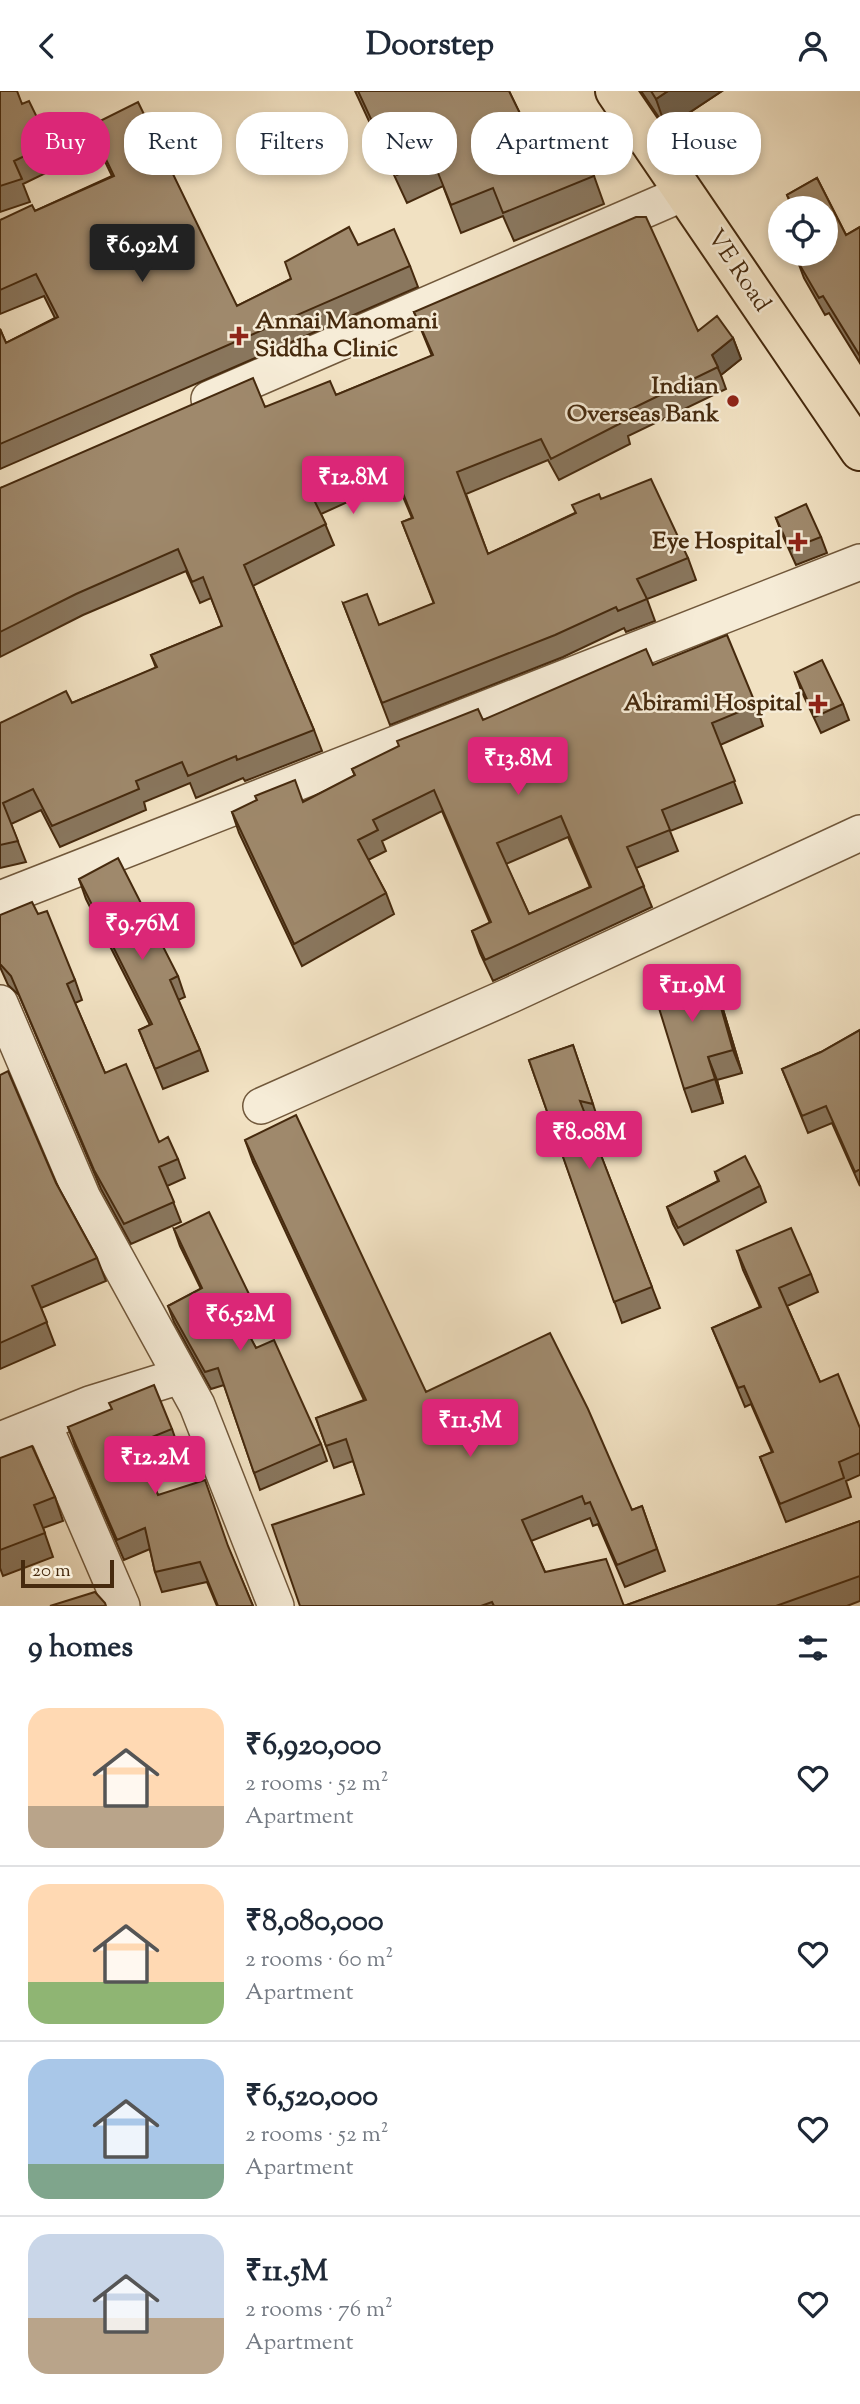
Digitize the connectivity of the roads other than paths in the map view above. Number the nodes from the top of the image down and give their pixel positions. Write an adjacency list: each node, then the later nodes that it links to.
1 (615, 91): 2 (main road, VE Road)
2 (684, 193): 3 (street); 4 (main road, VE Road)
3 (177, 413)
4 (860, 451)
5 (860, 562): 7 (street)
6 (860, 833): 9 (street)
7 (0, 899)
8 (0, 1003): 10 (street)
9 (261, 1106)
10 (180, 1376): 11 (street); 14 (street)
11 (43, 1423): 12 (street); 13 (street)
12 (0, 1440)
13 (122, 1606)
14 (276, 1606)

